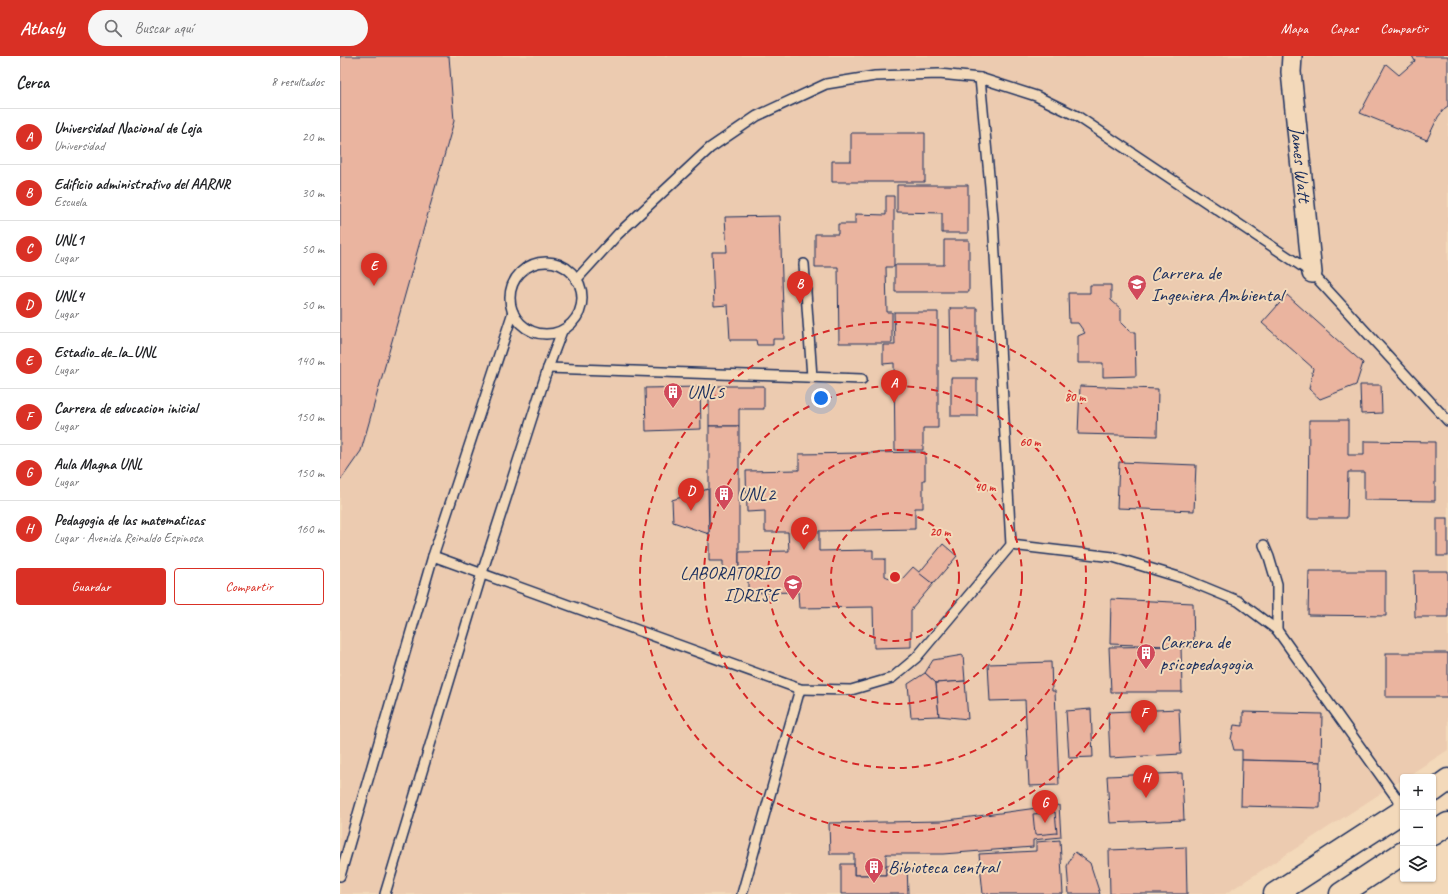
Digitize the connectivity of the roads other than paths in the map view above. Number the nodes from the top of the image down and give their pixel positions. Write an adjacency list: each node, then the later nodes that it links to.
1 (1292, 56): 4 (street, James Watt)
2 (980, 78): 4 (lane); 5 (lane); 12 (lane)
3 (804, 264): 9 (lane)
4 (1312, 273): 11 (lane)
5 (576, 280): 6 (lane); 7 (lane)
6 (513, 312): 7 (lane); 14 (lane)
7 (562, 331): 8 (lane)
8 (548, 368): 9 (lane); 15 (lane)
9 (812, 377): 10 (lane)
10 (862, 378)
11 (1448, 421)
12 (1011, 545): 16 (lane); 17 (lane)
13 (1264, 545): 16 (lane)
14 (433, 556): 15 (lane); 25 (lane)
15 (482, 573): 17 (lane); 26 (lane)
16 (1277, 630): 20 (lane)
17 (800, 689): 27 (lane)
18 (1448, 780): 19 (main road)
19 (1436, 789)
20 (1400, 803)
21 (1400, 813): 28 (main road)
22 (1448, 824): 23 (main road)
23 (1436, 832)
24 (1400, 855): 29 (main road)
25 (340, 876)
26 (385, 894)
27 (742, 894)
28 (1275, 894)
29 (1341, 894)

